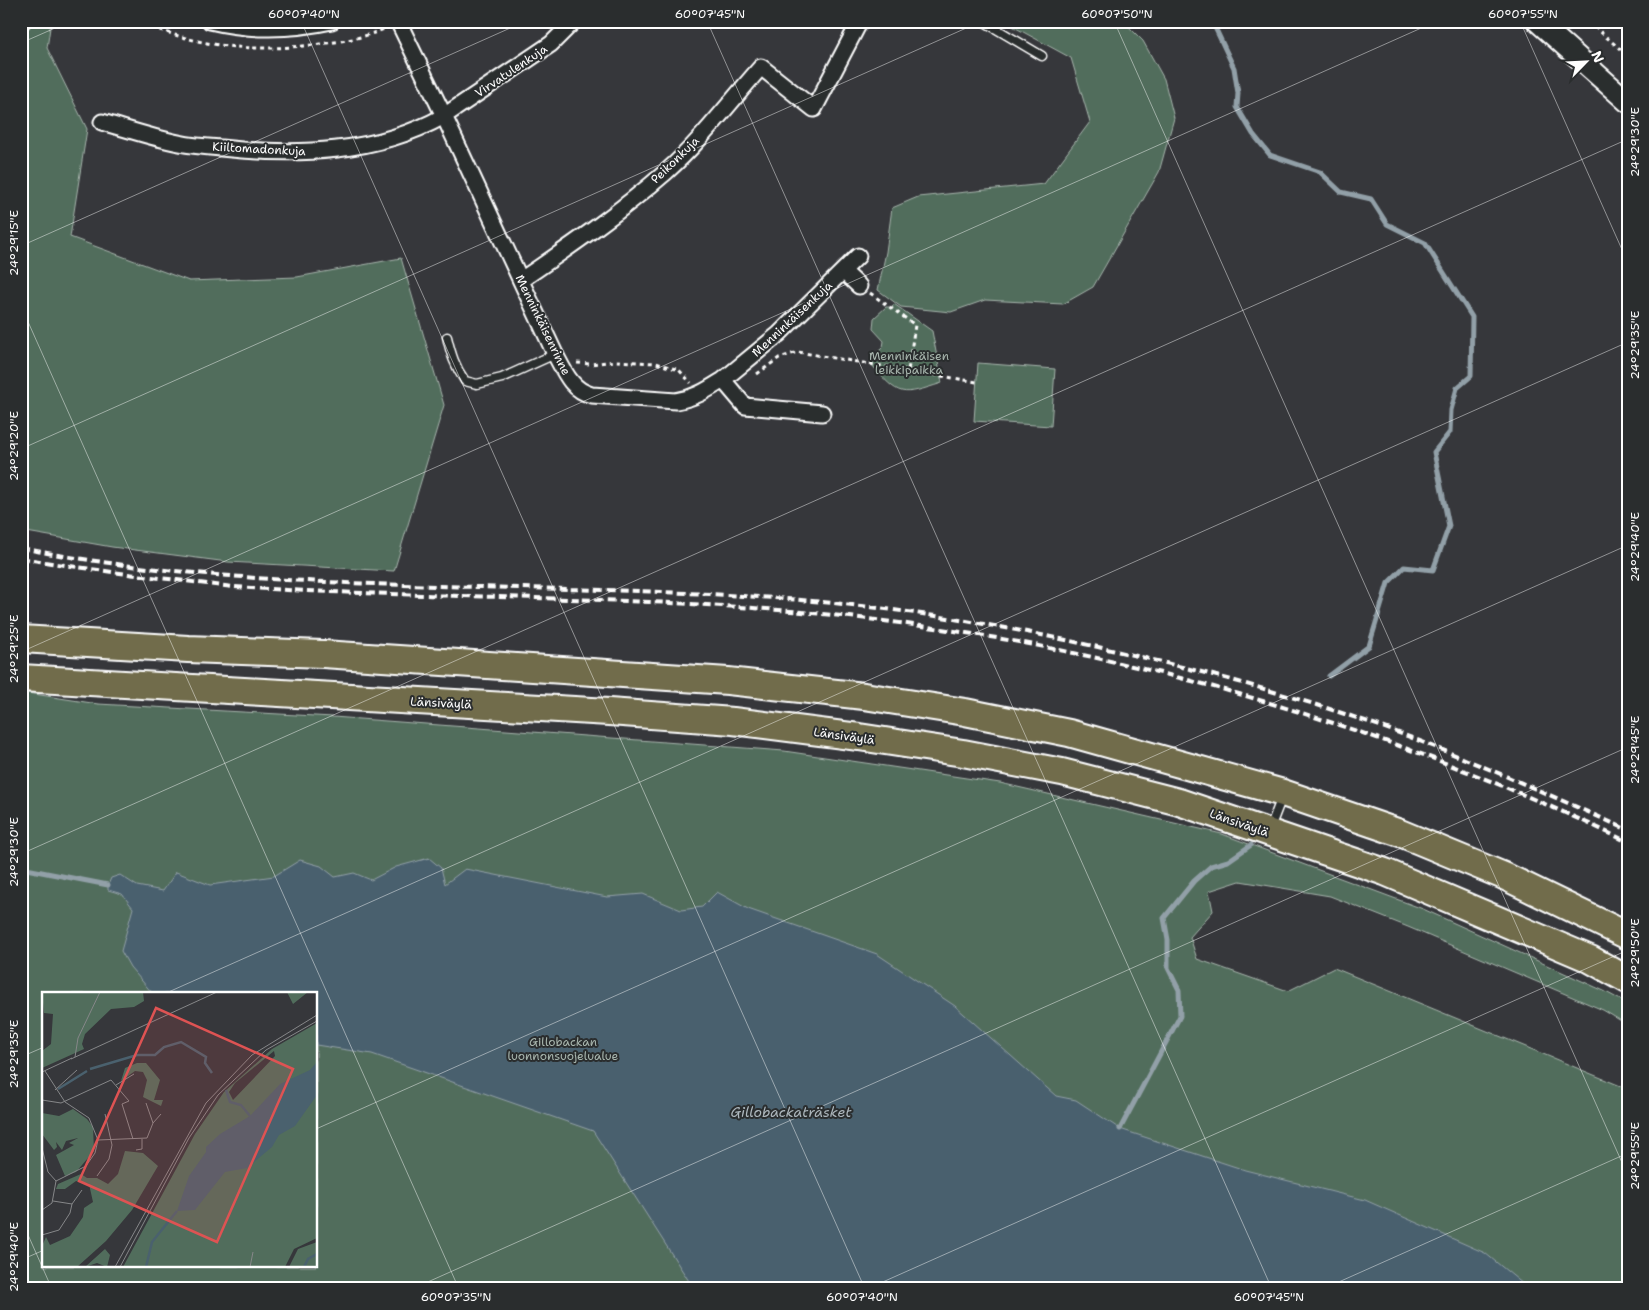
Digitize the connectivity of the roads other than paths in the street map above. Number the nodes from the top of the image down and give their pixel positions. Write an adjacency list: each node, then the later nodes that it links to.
1 (210, 21): 2 (street)
2 (332, 21)
3 (398, 21): 10 (street, Menninkäisenrinne)
4 (574, 21): 10 (street, Virvatulenkuja)
5 (860, 21): 14 (street, Peikonkuja)
6 (983, 21): 8 (lane)
7 (1537, 21): 9 (main road)
8 (1042, 56)
9 (1628, 102)
10 (444, 116): 11 (street, Kiiltomadonkuja); 14 (street, Menninkäisenrinne)
11 (102, 122)
12 (858, 256): 13 (street, Menninkäisenkuja)
13 (843, 271): 15 (street); 18 (street, Menninkäisenkuja)
14 (521, 280): 17 (street, Menninkäisenrinne)
15 (860, 286)
16 (447, 337): 17 (lane)
17 (554, 354): 18 (street, Menninkäisenrinne)
18 (728, 385): 19 (street)
19 (822, 413)
20 (21, 639): 22 (highway)
21 (21, 678): 23 (highway, Länsiväylä)
22 (1283, 793): 23 (lane); 24 (highway)
23 (1269, 833): 25 (highway, Länsiväylä)
24 (1628, 936)
25 (1628, 980)

